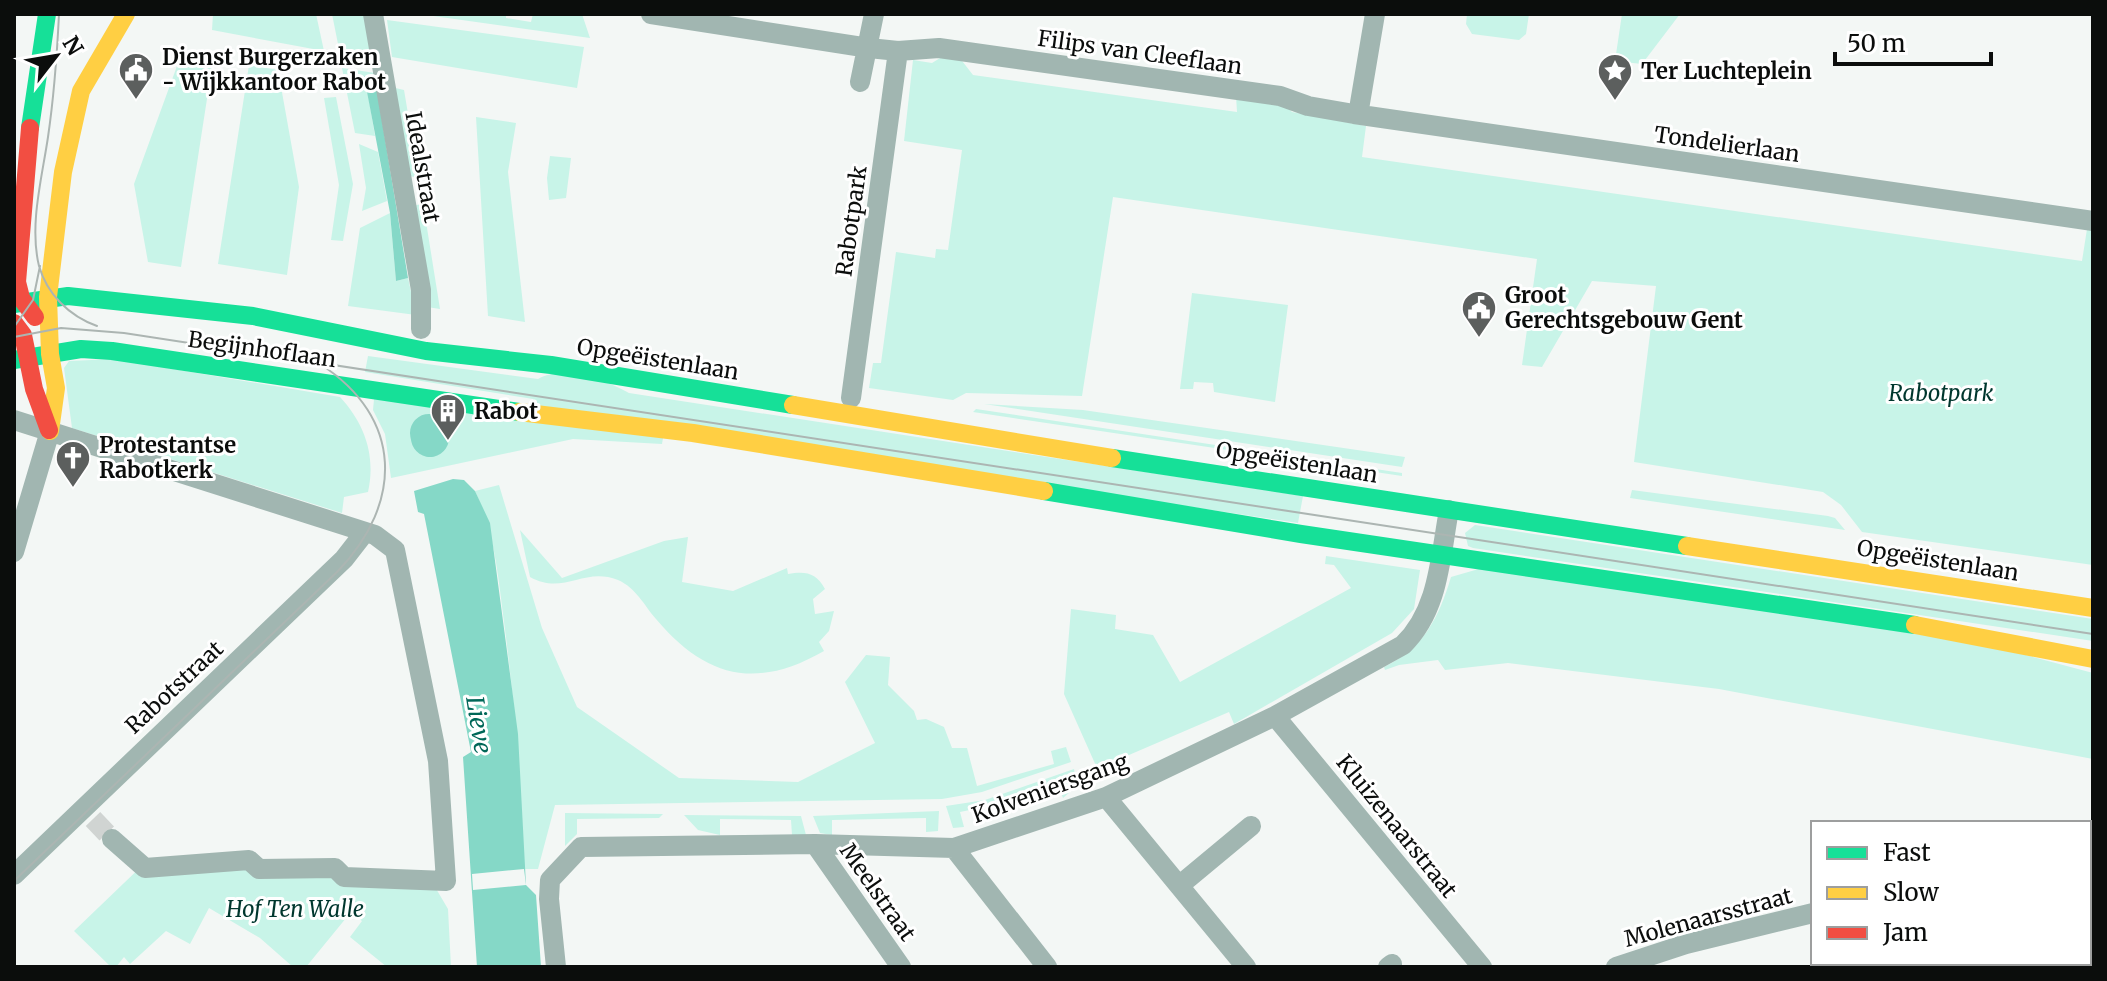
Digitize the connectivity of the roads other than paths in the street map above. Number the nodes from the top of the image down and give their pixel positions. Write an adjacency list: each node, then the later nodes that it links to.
1 (47, 14): 14 (main road)
2 (126, 14): 13 (main road)
3 (373, 14): 16 (street, Idealstraat)
4 (651, 14): 7 (street, Filips van Cleeflaan)
5 (874, 14): 8 (street)
6 (1375, 14): 11 (street)
7 (785, 24): 8 (street, Filips van Cleeflaan)
8 (869, 48): 9 (street, Filips van Cleeflaan); 10 (street)
9 (898, 51): 11 (street, Filips van Cleeflaan); 20 (street, Rabotpark)
10 (860, 82)
11 (1354, 114): 12 (street, Tondelierlaan)
12 (2093, 221)
13 (48, 297): 14 (main road, Begijnhoflaan); 17 (main road); 19 (main road, Begijnhoflaan)
14 (19, 303): 17 (main road)
15 (14, 323): 18 (main road)
16 (421, 329)
17 (50, 354): 18 (main road, Begijnhoflaan); 22 (main road); 26 (main road, Begijnhoflaan)
18 (21, 359): 22 (main road)
19 (494, 361): 23 (main road, Opgeëistenlaan)
20 (851, 398)
21 (14, 420): 22 (street)
22 (50, 431): 24 (street); 25 (street)
23 (1449, 510): 26 (street, Kolveniersgang); 27 (main road, Opgeëistenlaan)
24 (365, 532): 32 (street); 35 (street, Rabotstraat)
25 (14, 552)
26 (1441, 555): 28 (main road); 29 (street, Kolveniersgang)
27 (2093, 608)
28 (2093, 659)
29 (1275, 716): 30 (street, Kolveniersgang); 42 (street, Kluizenaarstraat)
30 (1106, 797): 34 (street, Kolveniersgang); 36 (street)
31 (1251, 826): 36 (street)
32 (112, 839)
33 (815, 844): 34 (street, Kolveniersgang); 38 (street, Kolveniersgang); 39 (street, Meelstraat)
34 (954, 848): 40 (street)
35 (16, 869)
36 (1180, 885): 41 (street)
37 (1811, 913): 43 (street, Molenaarsstraat)
38 (556, 967)
39 (901, 967)
40 (1047, 967)
41 (1246, 967)
42 (1482, 967)
43 (1616, 967)

